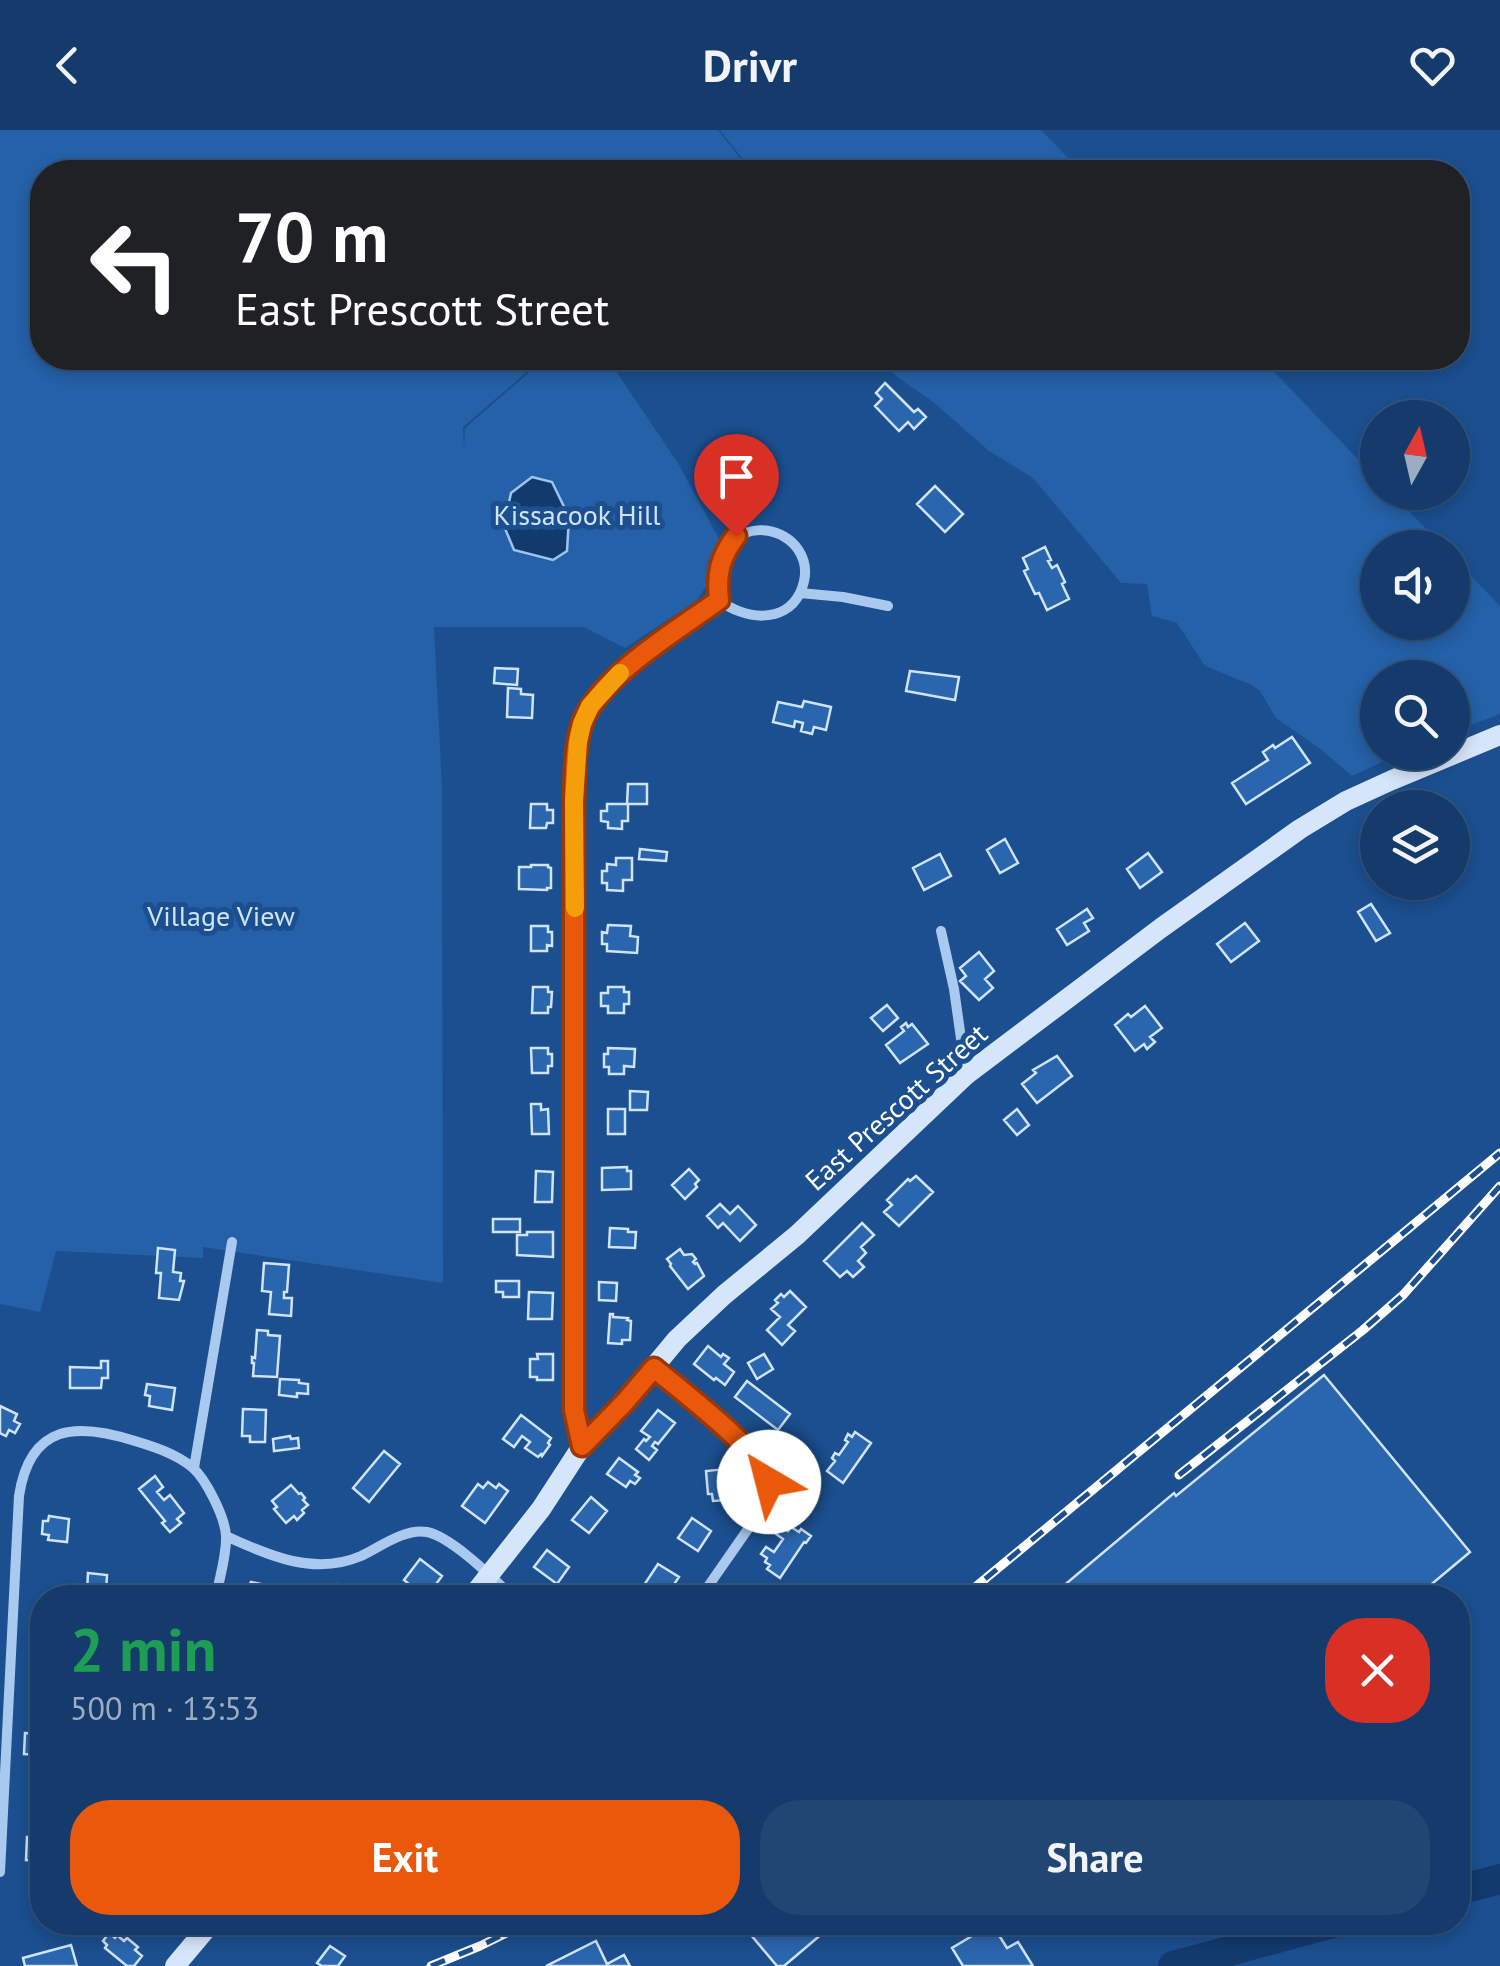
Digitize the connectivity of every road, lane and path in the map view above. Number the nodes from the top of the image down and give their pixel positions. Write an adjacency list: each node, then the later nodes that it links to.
1 (800, 593): 2 (street); 2 (street); 3 (street)
2 (719, 600): 9 (street)
3 (888, 606)
4 (1500, 735): 6 (main road, East Prescott Street)
5 (940, 931): 6 (street)
6 (966, 1075): 8 (main road, East Prescott Street)
7 (232, 1242): 10 (street)
8 (654, 1368): 9 (main road, East Prescott Street); 16 (street)
9 (582, 1446): 12 (main road, East Prescott Street)
10 (194, 1468): 11 (street); 17 (street)
11 (226, 1536): 12 (street); 13 (street)
12 (489, 1574): 14 (main road, East Prescott Street); 15 (street)
13 (218, 1585)
14 (481, 1585)
15 (500, 1585)
16 (709, 1585)
17 (0, 1872)
18 (201, 1935): 19 (main road)
19 (175, 1966)

